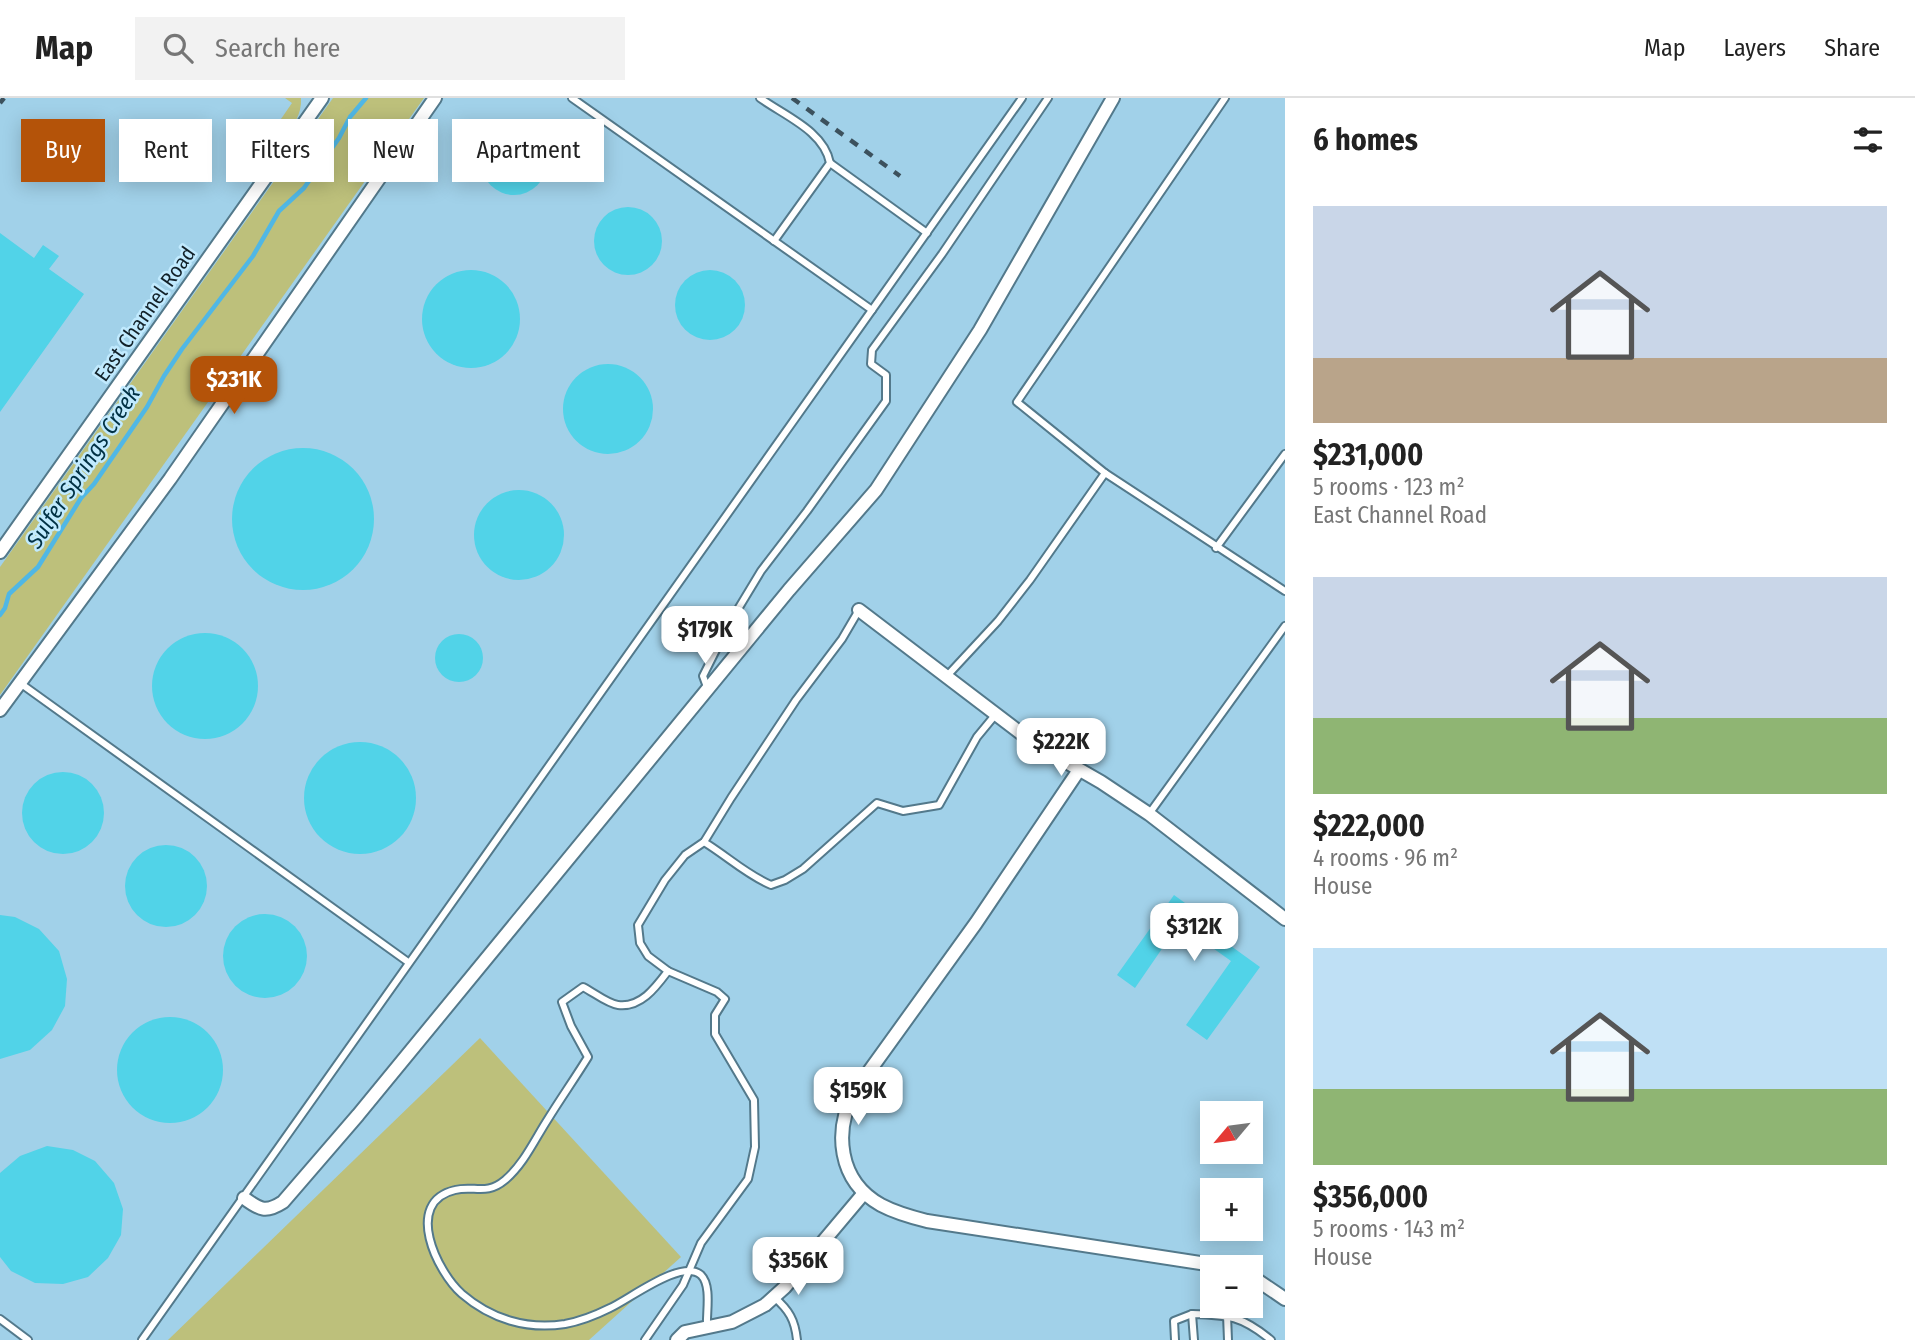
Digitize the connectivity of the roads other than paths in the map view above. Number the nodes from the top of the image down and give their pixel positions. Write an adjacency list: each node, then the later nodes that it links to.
1 (322, 98): 16 (street, East Channel Road)
2 (435, 98): 21 (street)
3 (572, 98): 11 (lane)
4 (760, 98): 9 (lane)
5 (1022, 98): 10 (lane)
6 (1048, 98): 22 (lane)
7 (1113, 98): 22 (street)
8 (1225, 98): 14 (lane)
9 (830, 163): 10 (lane); 11 (lane)
10 (927, 233): 12 (lane)
11 (774, 242): 12 (lane)
12 (872, 310): 29 (lane)
13 (1285, 454): 15 (lane)
14 (1105, 473): 15 (lane); 20 (lane)
15 (1216, 548): 17 (lane)
16 (0, 552)
17 (1285, 591)
18 (859, 610): 20 (street); 27 (lane)
19 (1285, 626): 26 (lane)
20 (946, 677): 24 (street)
21 (19, 682): 23 (street); 29 (lane)
22 (708, 689): 32 (street)
23 (0, 709)
24 (996, 714): 25 (street); 27 (lane)
25 (1079, 770): 26 (street); 31 (street)
26 (1150, 814): 28 (street)
27 (704, 842): 30 (lane)
28 (1285, 919)
29 (408, 962): 32 (lane)
30 (668, 971): 34 (lane); 34 (lane)
31 (864, 1193): 33 (street); 36 (street)
32 (244, 1198): 46 (lane)
33 (1200, 1263)
34 (690, 1271): 43 (lane); 47 (lane)
35 (1263, 1284): 37 (street)
36 (774, 1297): 43 (street); 49 (lane)
37 (1285, 1299)
38 (1192, 1314): 39 (lane); 50 (lane); 51 (lane)
39 (1200, 1314)
40 (1227, 1318): 52 (lane)
41 (1235, 1318): 44 (lane)
42 (0, 1319): 45 (lane)
43 (707, 1327): 48 (street)
44 (1263, 1337): 53 (lane)
45 (28, 1340)
46 (142, 1340)
47 (645, 1340)
48 (677, 1340)
49 (797, 1340)
50 (1175, 1340)
51 (1194, 1340)
52 (1228, 1340)
53 (1271, 1340)

